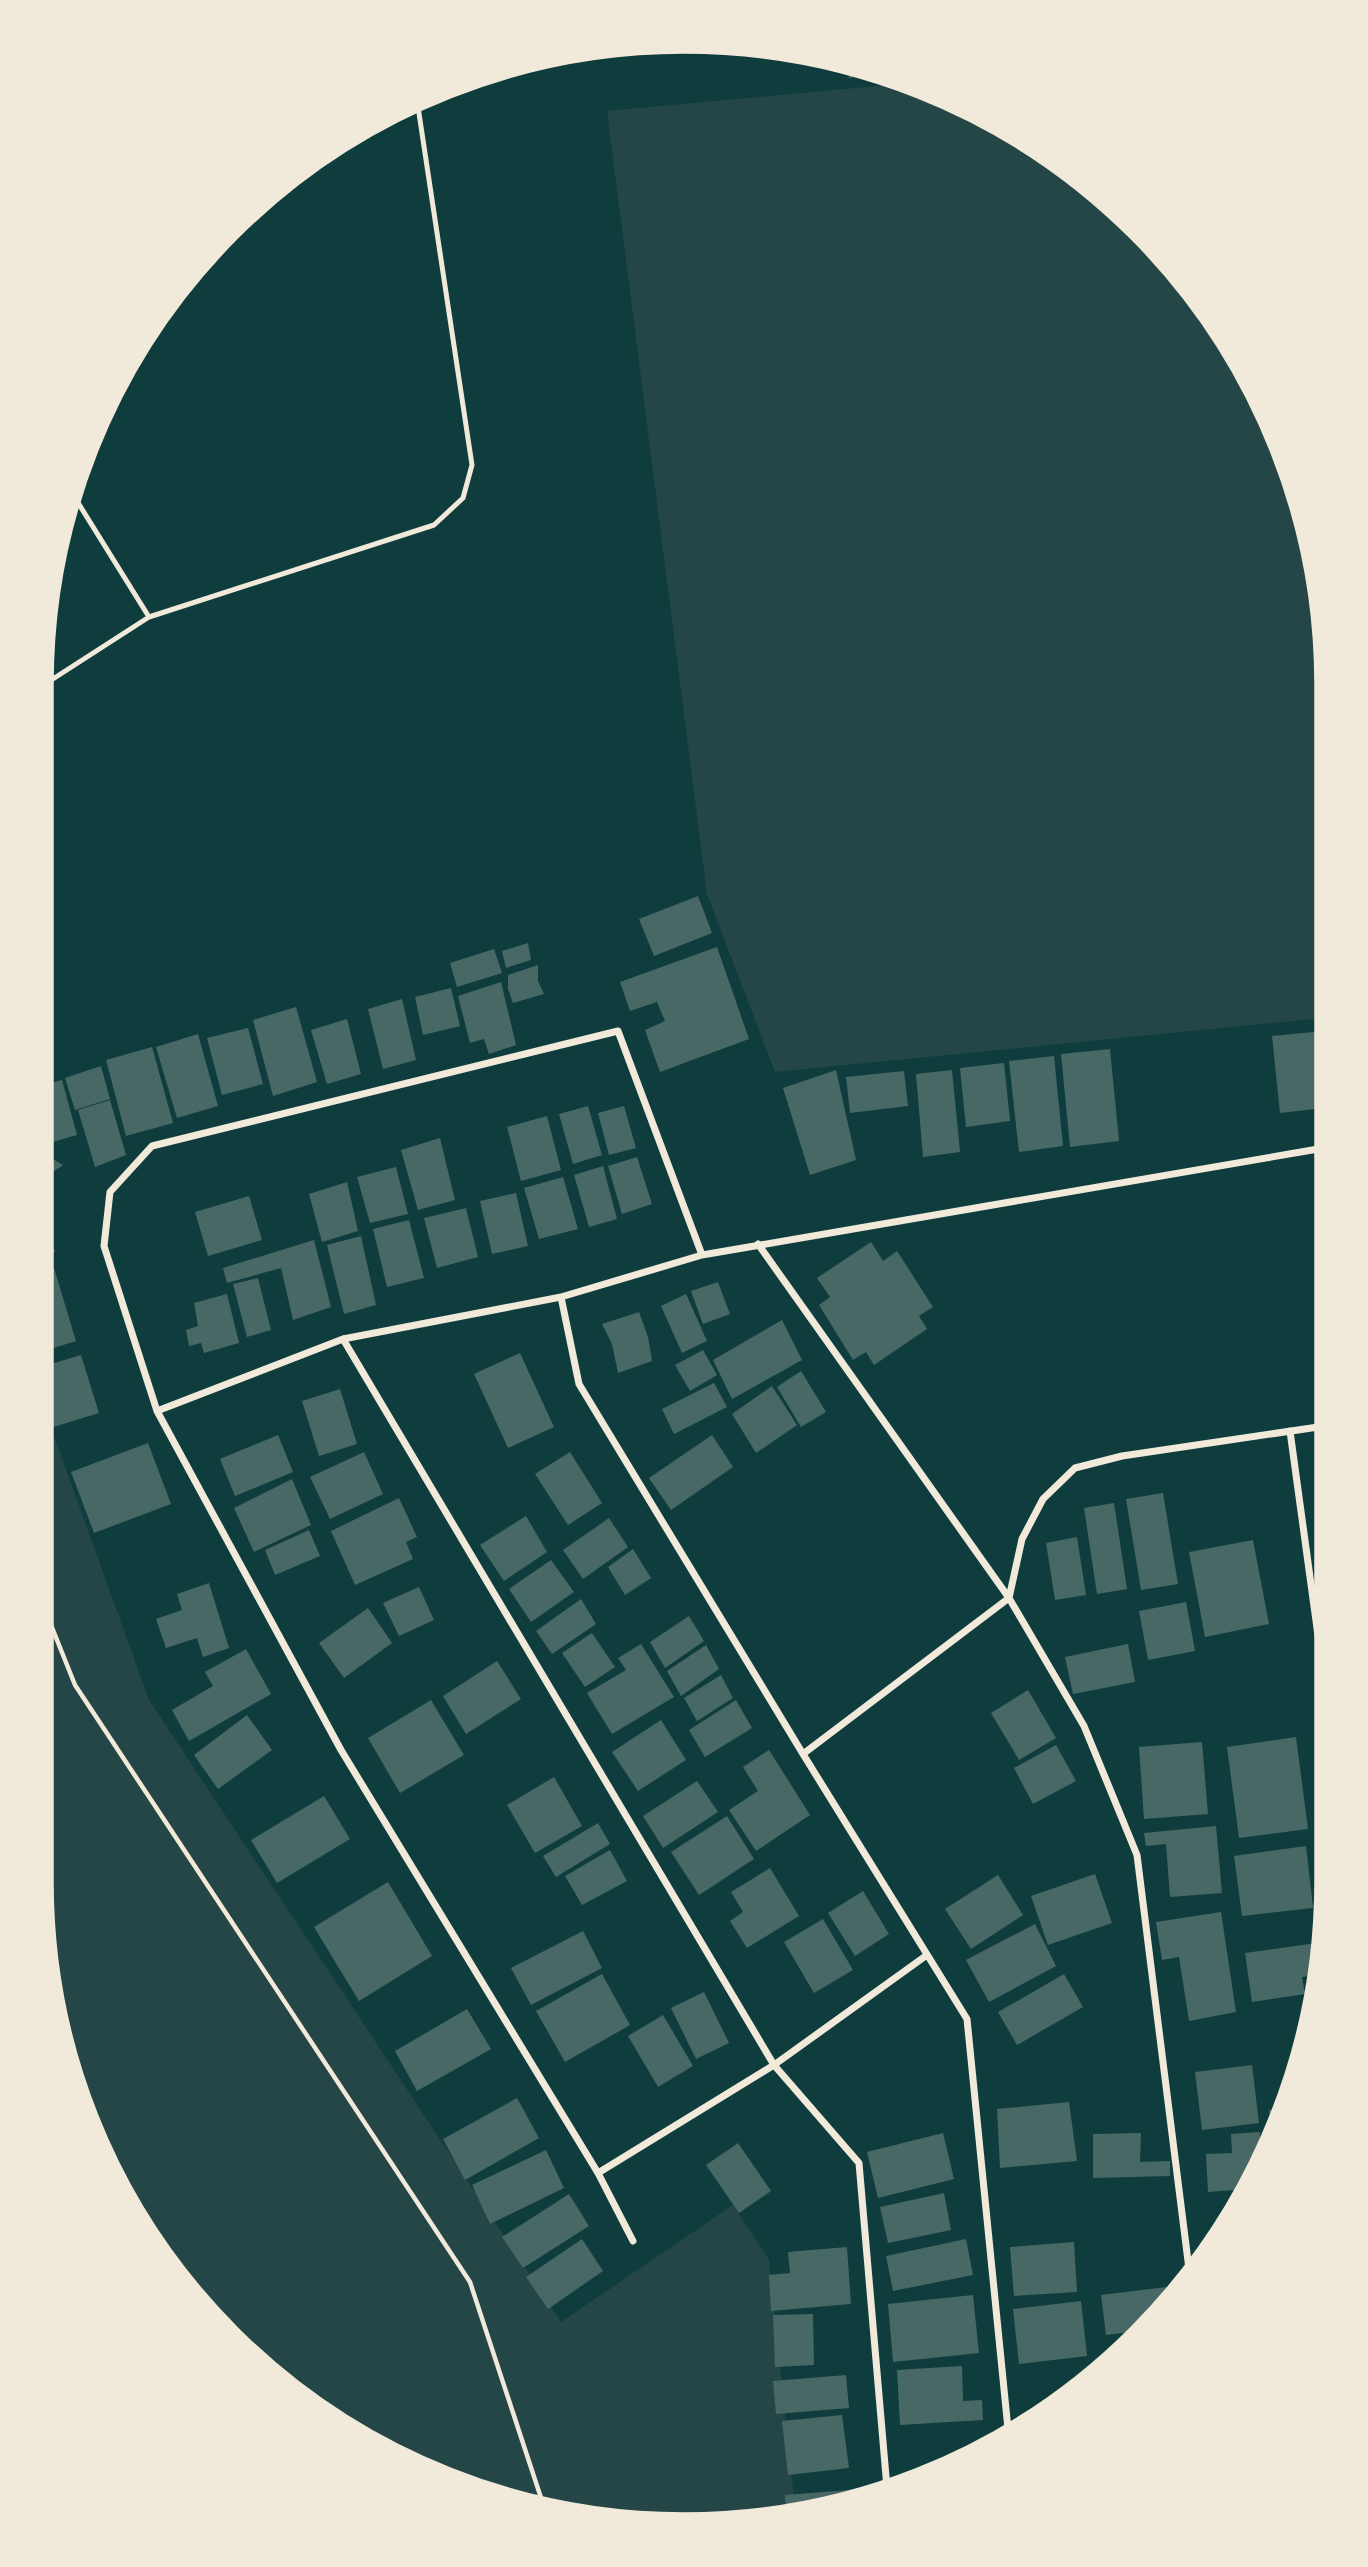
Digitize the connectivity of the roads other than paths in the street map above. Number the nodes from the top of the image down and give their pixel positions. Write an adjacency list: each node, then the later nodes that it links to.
1 (419, 112): 3 (lane)
2 (79, 504): 3 (lane)
3 (149, 617): 4 (lane)
4 (52, 678)
5 (1316, 1149): 6 (street)
6 (758, 1244): 7 (street); 13 (street)
7 (702, 1255): 8 (street); 10 (street)
8 (561, 1297): 9 (street); 15 (street)
9 (343, 1339): 10 (street); 17 (street)
10 (157, 1411): 18 (street)
11 (1316, 1427): 12 (street)
12 (1290, 1431): 13 (street); 14 (street)
13 (1009, 1598): 15 (street); 20 (street)
14 (1316, 1621)
15 (803, 1754): 16 (street)
16 (927, 1955): 17 (street); 21 (street)
17 (774, 2065): 18 (street); 22 (street)
18 (598, 2173): 19 (street)
19 (633, 2241)
20 (1188, 2263)
21 (1008, 2425)
22 (886, 2481)

